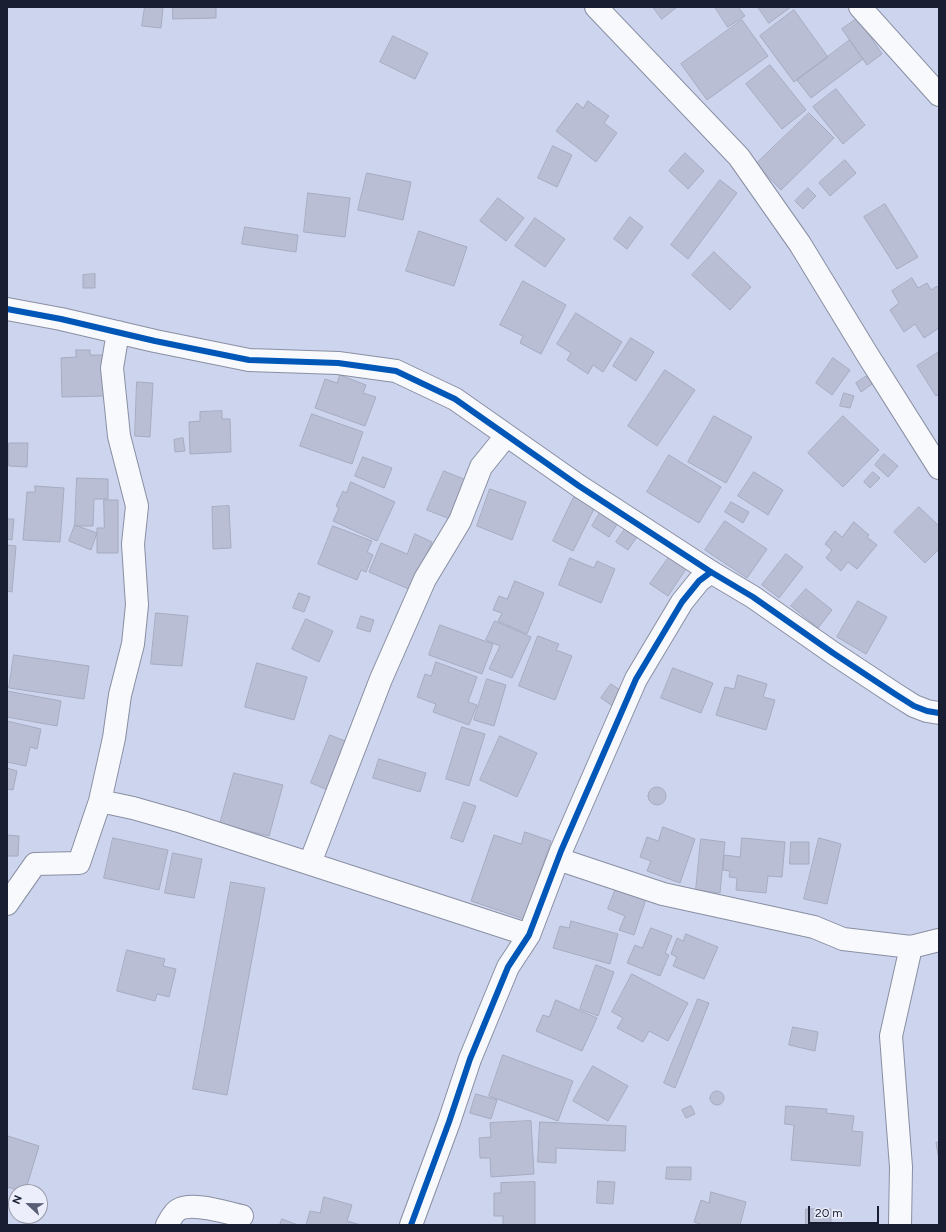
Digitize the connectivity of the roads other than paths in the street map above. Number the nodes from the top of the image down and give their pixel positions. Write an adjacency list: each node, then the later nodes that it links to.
1 (596, 7): 7 (street)
2 (860, 7): 3 (street)
3 (939, 95)
4 (7, 309): 5 (street)
5 (118, 332): 6 (street); 10 (street)
6 (506, 436): 8 (street); 12 (street)
7 (939, 468)
8 (711, 572): 9 (street); 11 (street)
9 (939, 712)
10 (100, 801): 12 (street); 13 (street)
11 (558, 859): 14 (street); 16 (street)
12 (310, 863): 14 (street)
13 (7, 904)
14 (529, 935): 19 (street)
15 (939, 940): 16 (street)
16 (911, 947): 20 (street)
17 (242, 1216): 18 (street)
18 (167, 1225)
19 (411, 1225)
20 (900, 1225)

